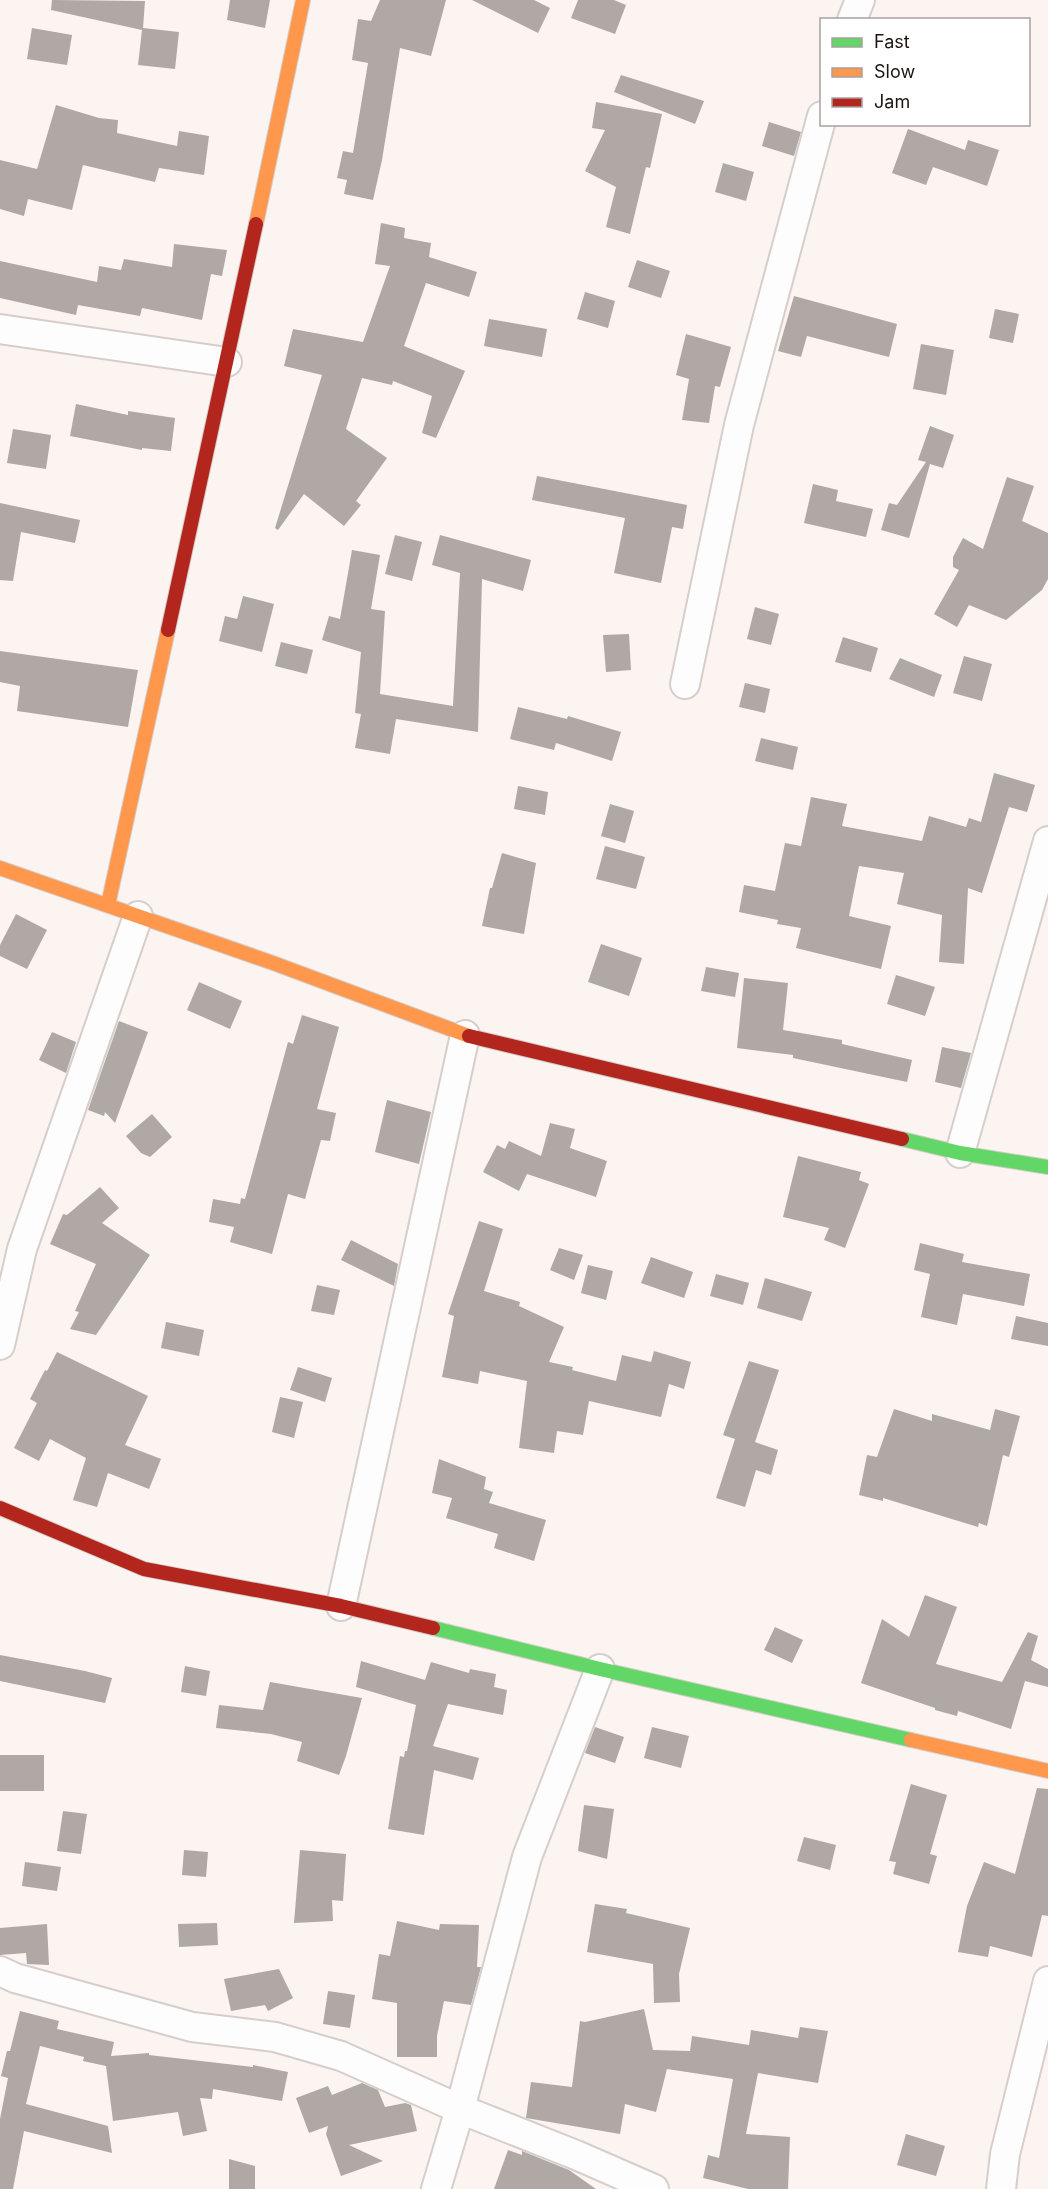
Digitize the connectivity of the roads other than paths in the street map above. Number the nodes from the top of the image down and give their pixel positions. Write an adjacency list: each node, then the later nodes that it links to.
1 (303, 0): 6 (street)
2 (860, 0): 3 (street)
3 (853, 18)
4 (820, 123): 7 (street)
5 (0, 329): 6 (street)
6 (227, 362): 10 (street)
7 (685, 684)
8 (1048, 841): 13 (street)
9 (0, 868): 10 (street)
10 (108, 905): 11 (street)
11 (138, 916): 12 (street); 15 (street)
12 (465, 1035): 13 (street); 17 (street)
13 (960, 1153): 14 (street)
14 (1048, 1167)
15 (0, 1345)
16 (0, 1509): 17 (street)
17 (341, 1606): 18 (street)
18 (600, 1669): 19 (street); 22 (street)
19 (1048, 1771)
20 (0, 1971): 22 (street)
21 (1048, 1981): 25 (street)
22 (460, 2109): 23 (street); 24 (street)
23 (639, 2186)
24 (436, 2189)
25 (1001, 2189)

